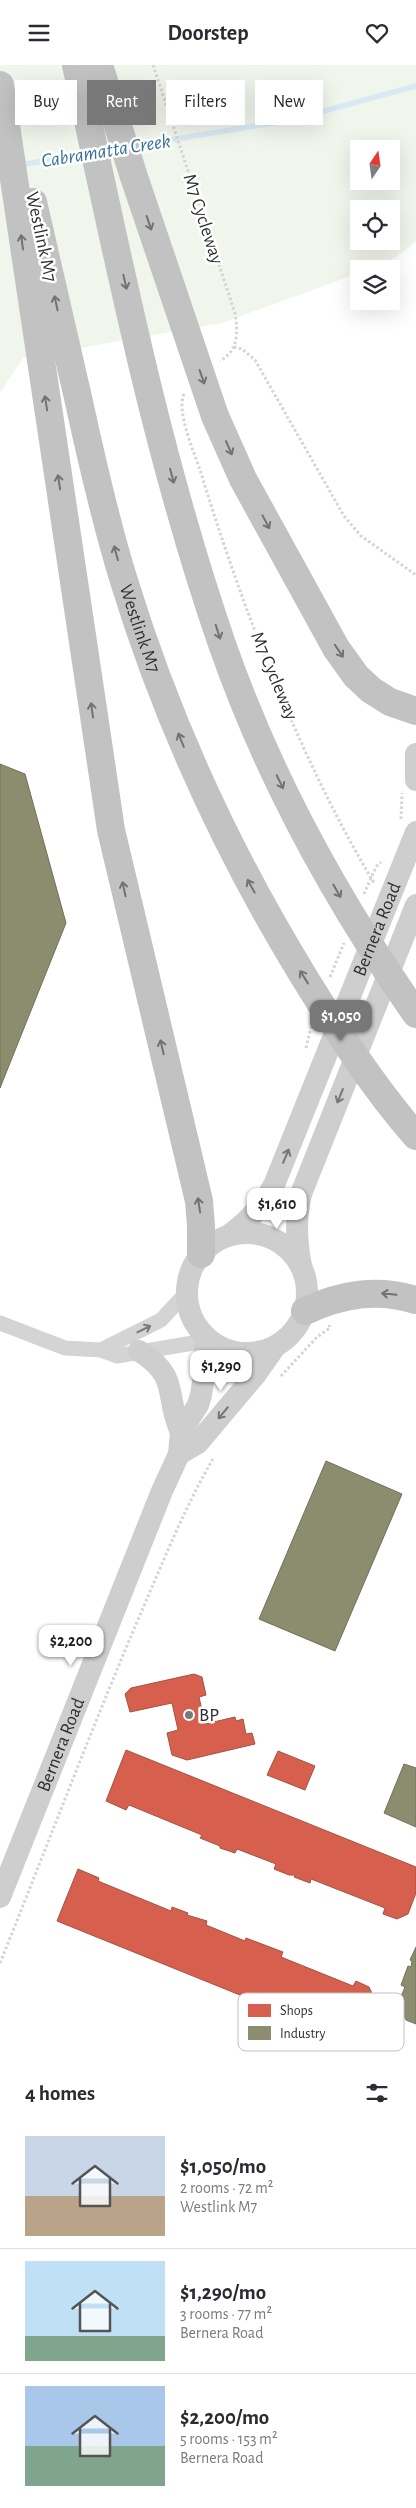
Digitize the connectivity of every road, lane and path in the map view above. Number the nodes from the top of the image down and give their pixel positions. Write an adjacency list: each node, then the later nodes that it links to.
1 (3, 65): 17 (highway, Westlink M7, one-way to 1)
2 (76, 65): 16 (highway, one-way to 16)
3 (99, 65): 10 (highway, one-way to 10)
4 (153, 65): 6 (path, M7 Cycleway)
5 (0, 85): 19 (highway, one-way to 5)
6 (234, 347): 7 (path); 9 (path)
7 (213, 365)
8 (185, 391): 14 (path, M7 Cycleway)
9 (416, 575)
10 (416, 711)
11 (416, 754): 12 (main road)
12 (416, 780)
13 (416, 832): 18 (main road, Bernera Road, one-way to 13)
14 (379, 891)
15 (416, 905): 20 (main road, Bernera Road, one-way to 20)
16 (416, 1014)
17 (408, 1127)
18 (228, 1236): 19 (main road); 20 (main road)
19 (201, 1253): 21 (main road)
20 (301, 1266): 23 (main road)
21 (186, 1293): 26 (main road); 28 (street, one-way to 21)
22 (416, 1300): 23 (highway, one-way to 23)
23 (305, 1311): 27 (main road)
24 (0, 1323): 28 (street)
25 (330, 1328): 30 (path)
26 (204, 1336): 27 (main road); 29 (street); 31 (main road, Bernera Road)
27 (275, 1347): 31 (main road, Bernera Road, one-way to 31)
28 (101, 1350): 29 (street)
29 (139, 1351): 31 (main road)
30 (276, 1382)
31 (180, 1443): 33 (main road, Bernera Road)
32 (216, 1453): 34 (path)
33 (0, 1897)
34 (0, 1963)

